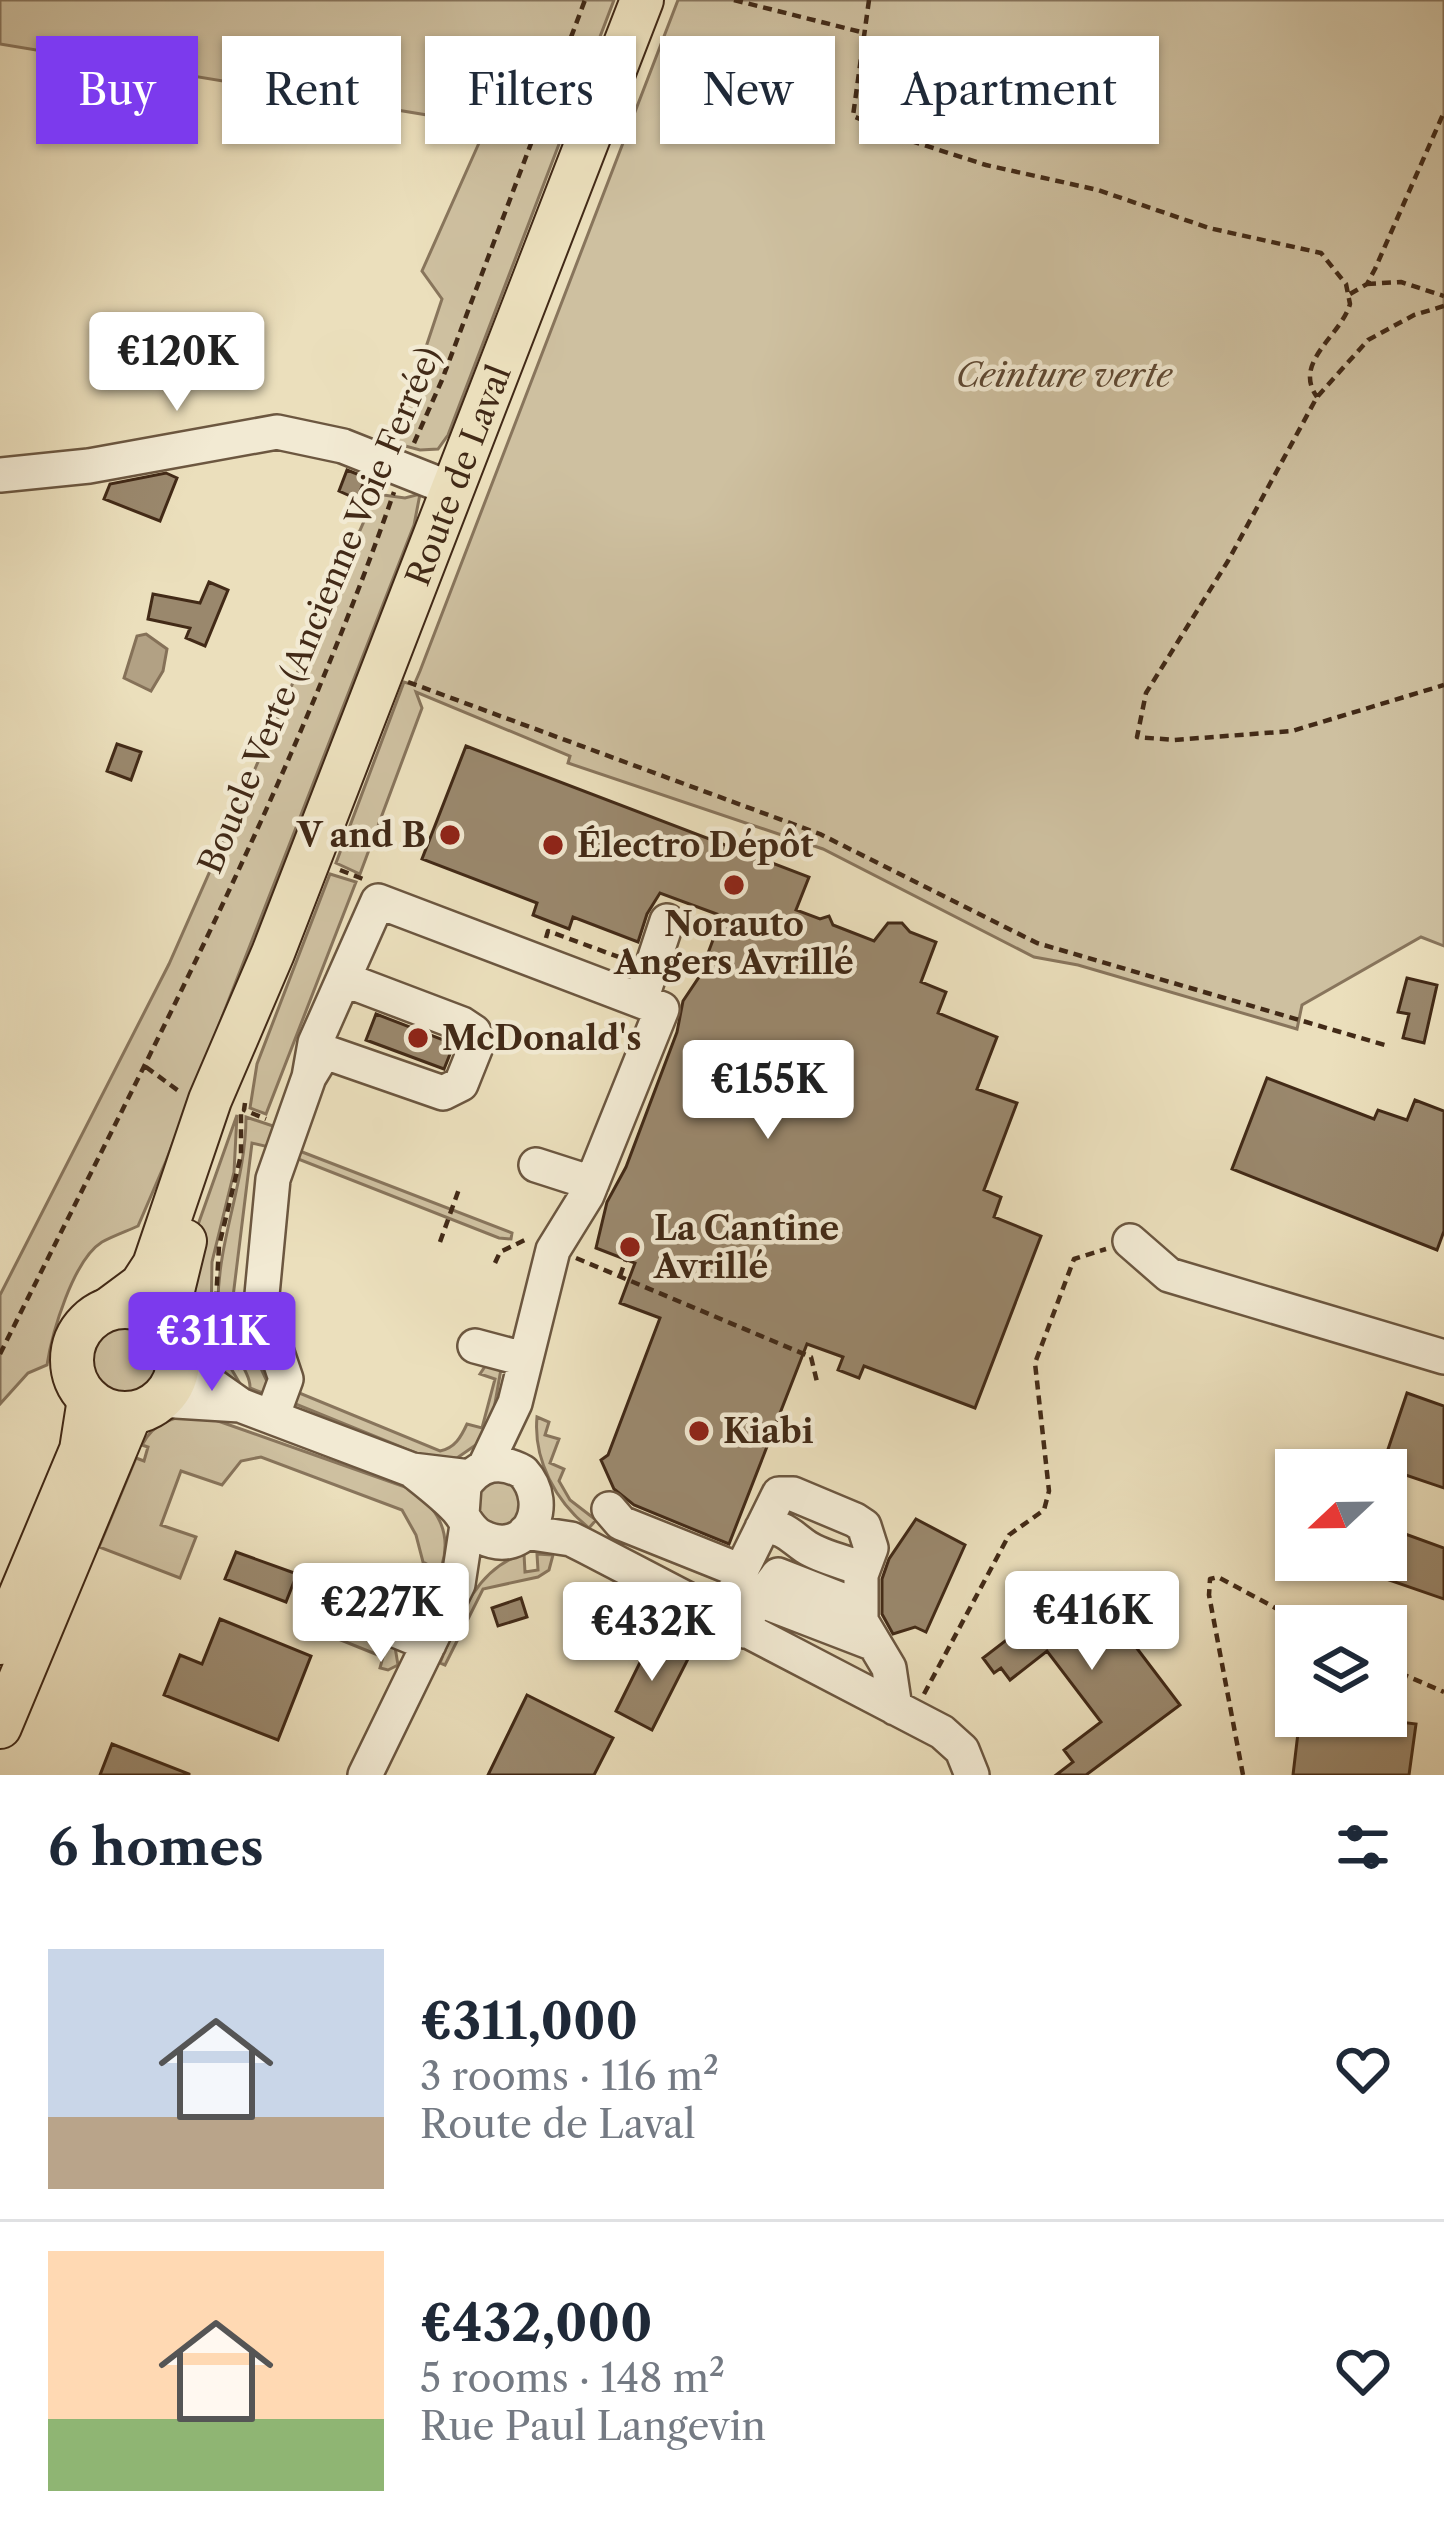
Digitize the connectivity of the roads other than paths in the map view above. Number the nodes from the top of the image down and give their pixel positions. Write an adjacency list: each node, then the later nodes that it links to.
1 (642, 0): 3 (main road, Route de Laval)
2 (0, 475): 3 (street)
3 (454, 490): 5 (main road, Route de Laval)
4 (667, 921): 7 (street)
5 (273, 953): 12 (main road, Route de Laval); 13 (main road, Route de Laval)
6 (346, 980): 7 (street); 8 (street); 8 (street)
7 (640, 1000): 10 (street)
8 (309, 1076): 18 (street)
9 (536, 1165): 10 (street)
10 (592, 1183): 16 (street)
11 (1130, 1241): 15 (street)
12 (110, 1308): 13 (main road); 17 (main road)
13 (172, 1338): 18 (street); 20 (main road)
14 (476, 1346): 16 (street)
15 (1444, 1357)
16 (524, 1359): 19 (street)
17 (89, 1399): 20 (main road); 33 (main road)
18 (252, 1400): 20 (street); 21 (street)
19 (515, 1403): 22 (street); 23 (street)
20 (146, 1406): 36 (main road)
21 (412, 1470): 22 (street); 25 (street)
22 (477, 1472): 23 (street); 25 (street)
23 (535, 1490): 26 (street); 27 (street)
24 (609, 1510): 28 (street)
25 (464, 1519): 26 (street); 29 (street)
26 (511, 1537): 27 (street); 29 (street)
27 (571, 1539): 32 (street)
28 (770, 1566): 30 (street); 30 (street); 30 (street); 32 (street)
29 (458, 1584): 34 (street)
30 (864, 1590): 35 (street)
31 (314, 1597): 34 (street)
32 (735, 1626): 35 (street)
33 (0, 1643)
34 (429, 1644): 37 (street)
35 (908, 1704): 38 (street)
36 (0, 1727)
37 (365, 1775)
38 (973, 1775)

